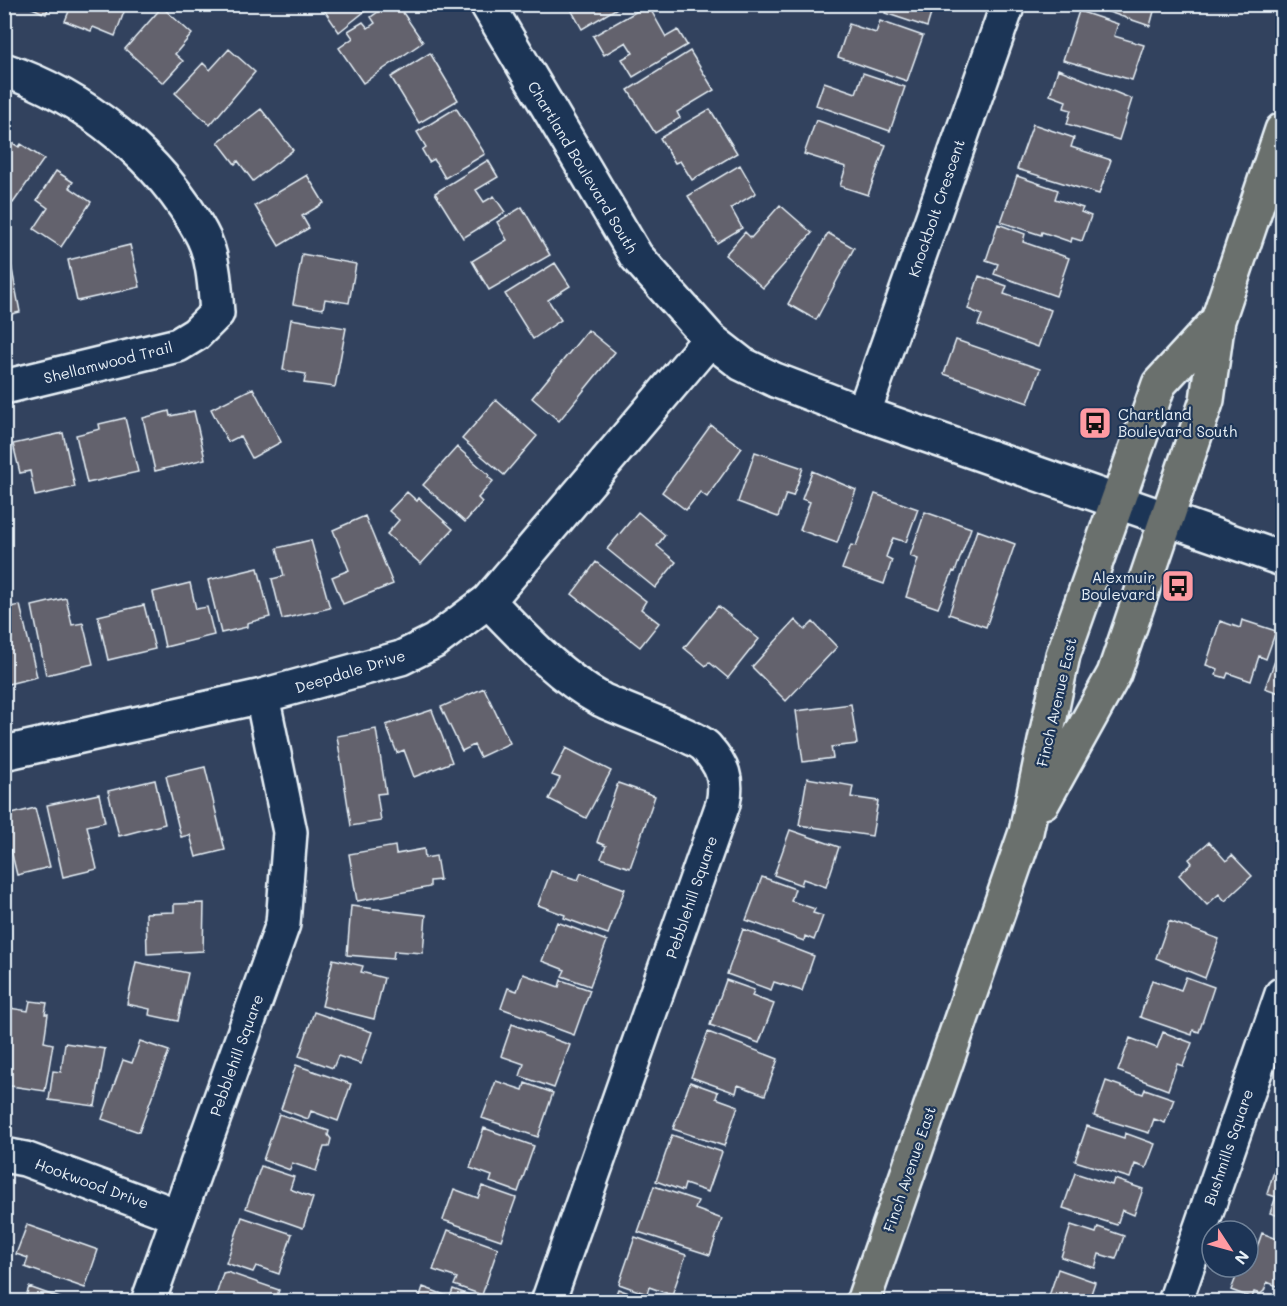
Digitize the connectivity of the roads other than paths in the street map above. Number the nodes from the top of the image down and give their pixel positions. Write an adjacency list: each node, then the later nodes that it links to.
1 (487, 4): 6 (street, Chartland Boulevard South)
2 (1008, 4): 8 (street, Knockbolt Crescent)
3 (4, 70): 7 (street, Shellamwood Trail)
4 (1282, 130): 5 (main road, Finch Avenue East)
5 (1218, 320): 9 (main road, Finch Avenue East); 10 (main road, Finch Avenue East)
6 (710, 339): 8 (street, Chartland Boulevard South); 12 (street, Deepdale Drive)
7 (4, 387)
8 (864, 412): 9 (street, Chartland Boulevard South)
9 (1119, 503): 10 (street, Chartland Boulevard South); 15 (main road, Finch Avenue East)
10 (1167, 519): 11 (street); 15 (main road, Finch Avenue East)
11 (1282, 559)
12 (488, 601): 13 (street, Deepdale Drive); 20 (street, Pebblehill Square)
13 (262, 696): 14 (street, Deepdale Drive); 18 (street, Pebblehill Square)
14 (4, 753)
15 (1026, 832): 21 (main road, Finch Avenue East)
16 (1282, 994): 22 (street, Bushmills Square)
17 (4, 1155): 18 (street, Hookwood Drive)
18 (178, 1216): 19 (street, Pebblehill Square)
19 (148, 1302)
20 (548, 1302)
21 (863, 1302)
22 (1175, 1302)

